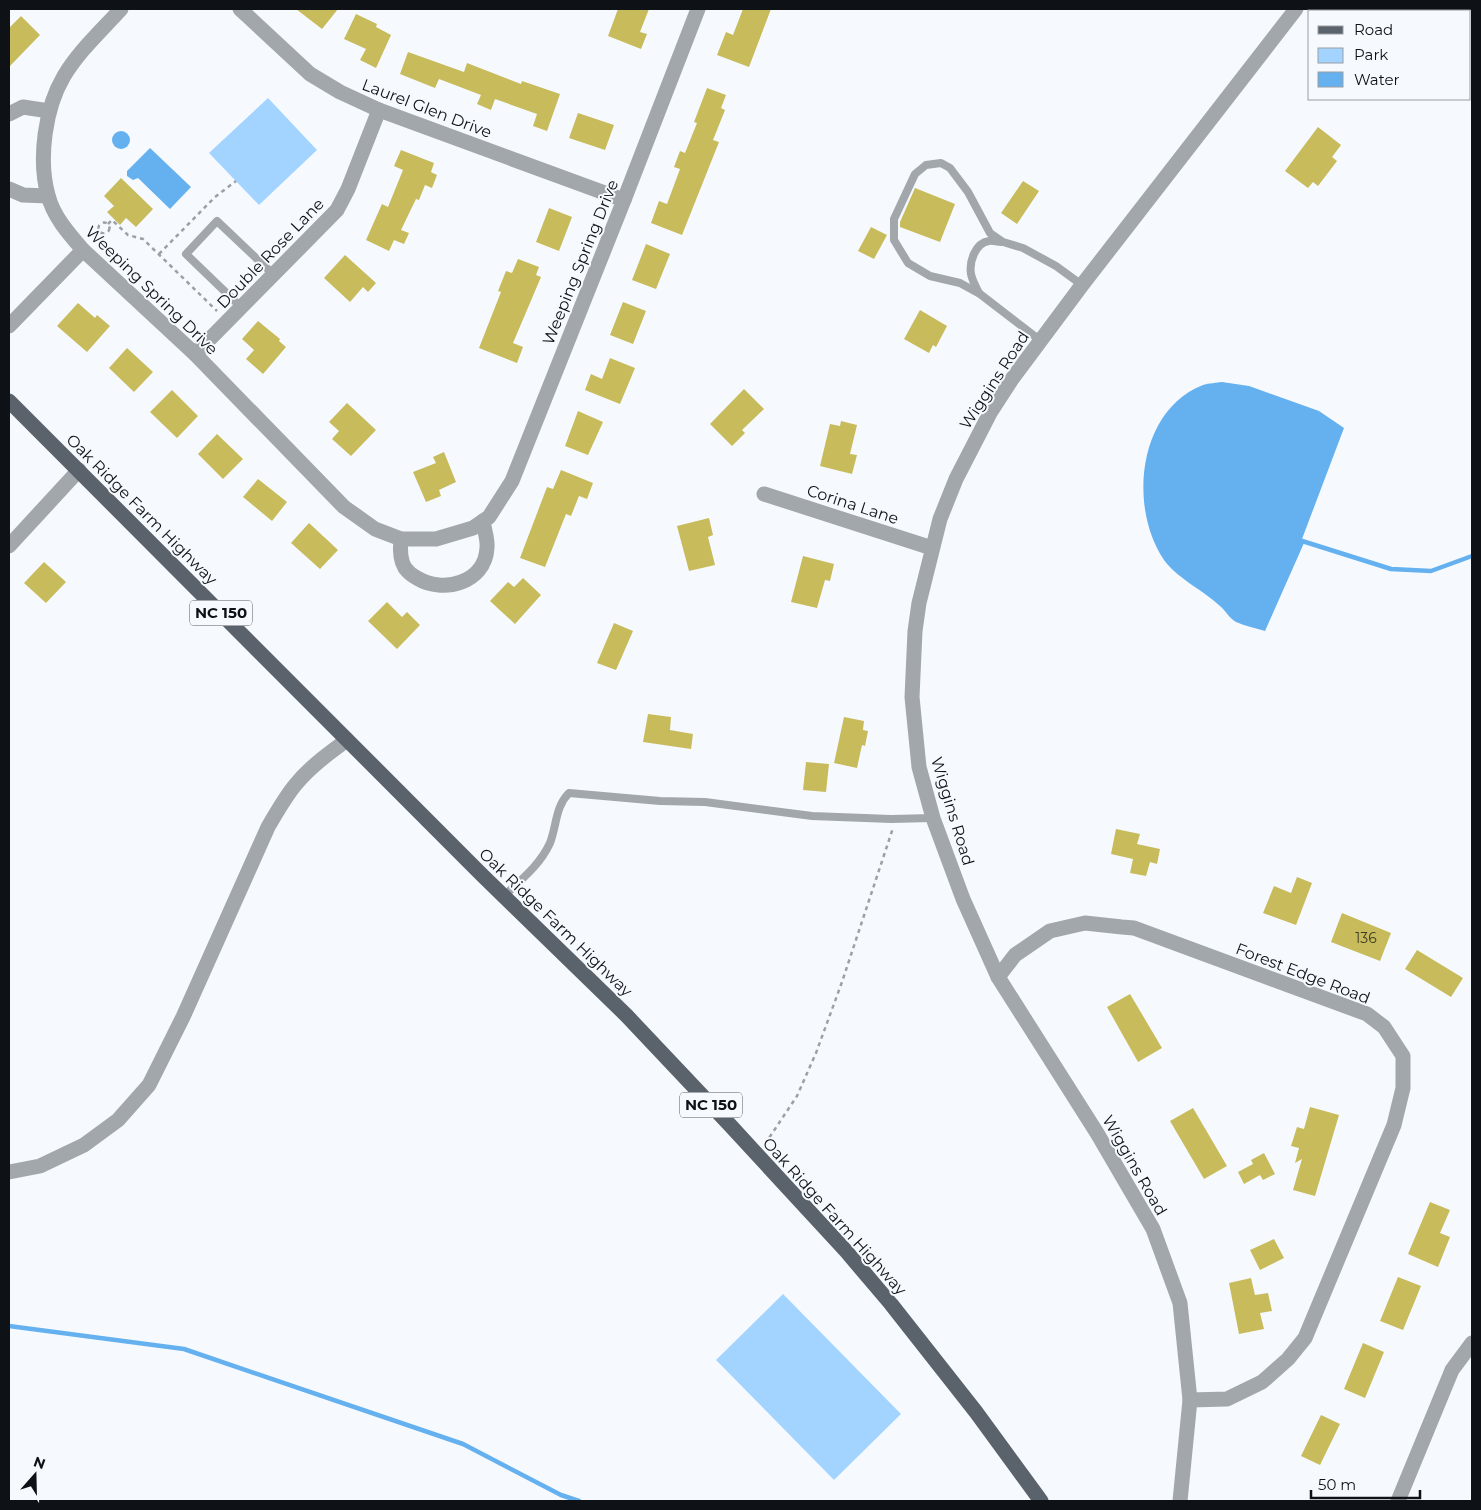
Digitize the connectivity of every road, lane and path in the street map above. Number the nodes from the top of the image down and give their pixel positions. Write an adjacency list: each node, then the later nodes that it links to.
1 (121, 9): 6 (street, Weeping Spring Drive)
2 (240, 9): 5 (street, Laurel Glen Drive)
3 (698, 9): 11 (street, Weeping Spring Drive)
4 (1296, 9): 19 (street, Wiggins Road)
5 (379, 110): 11 (street, Laurel Glen Drive); 18 (street, Double Rose Lane)
6 (49, 111): 7 (street); 10 (street, Weeping Spring Drive)
7 (9, 114)
8 (236, 181): 17 (path)
9 (9, 189): 10 (street)
10 (48, 196): 16 (street, Weeping Spring Drive)
11 (624, 200): 29 (street, Weeping Spring Drive)
12 (108, 224): 13 (path); 13 (path); 17 (path)
13 (100, 232): 14 (path)
14 (94, 238)
15 (1003, 242): 19 (lane); 20 (lane); 20 (lane)
16 (83, 250): 23 (street); 25 (street, Weeping Spring Drive)
17 (159, 254): 22 (path)
18 (274, 275): 21 (street, Double Rose Lane); 21 (lane)
19 (1082, 285): 24 (street, Wiggins Road)
20 (980, 294): 24 (lane)
21 (242, 308): 25 (street, Double Rose Lane)
22 (218, 312)
23 (9, 326)
24 (1041, 340): 32 (street, Wiggins Road)
25 (195, 354): 30 (street, Weeping Spring Drive)
26 (9, 401): 27 (main road, Oak Ridge Farm Highway / NC 150)
27 (79, 470): 31 (street); 33 (main road, Oak Ridge Farm Highway / NC 150)
28 (764, 494): 32 (street, Corina Lane)
29 (483, 521): 30 (street, Weeping Spring Drive); 30 (street)
30 (401, 538)
31 (9, 546)
32 (932, 548): 34 (street, Wiggins Road)
33 (347, 740): 36 (main road, Oak Ridge Farm Highway / NC 150); 39 (street)
34 (933, 818): 35 (lane); 37 (street, Wiggins Road)
35 (896, 819): 36 (lane); 38 (path)
36 (504, 896): 38 (main road, Oak Ridge Farm Highway / NC 150)
37 (998, 976): 41 (street, Wiggins Road); 41 (street, Forest Edge Road)
38 (758, 1156): 42 (main road, Oak Ridge Farm Highway / NC 150)
39 (9, 1172)
40 (1472, 1343): 44 (street)
41 (1190, 1400): 43 (street, Wiggins Road)
42 (1041, 1501)
43 (1180, 1501)
44 (1398, 1501)

